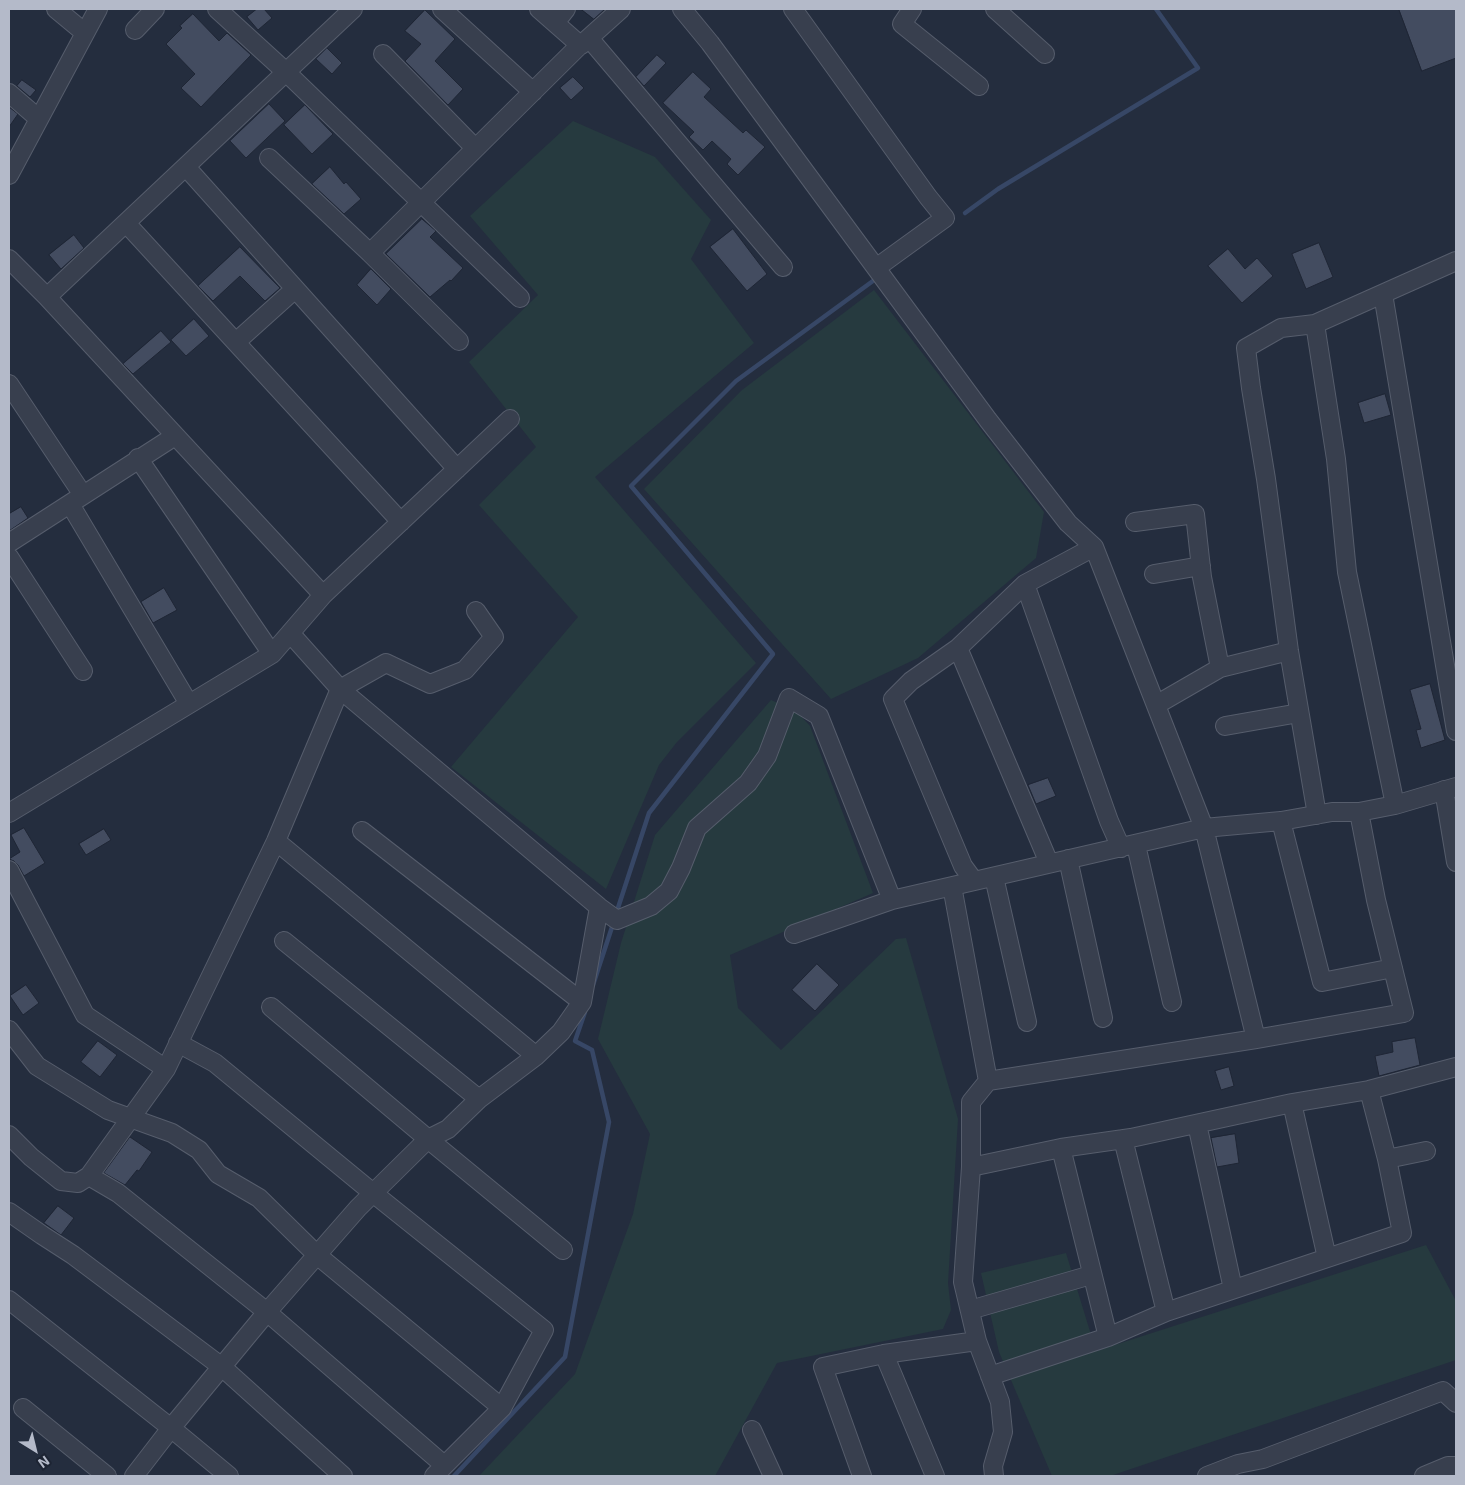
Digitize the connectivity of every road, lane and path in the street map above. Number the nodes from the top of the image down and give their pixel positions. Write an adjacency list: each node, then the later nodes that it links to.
1 (56, 9): 16 (street)
2 (98, 9): 16 (street)
3 (156, 9): 15 (street)
4 (353, 9): 20 (street)
5 (442, 9): 22 (street)
6 (539, 9): 14 (street)
7 (566, 9): 14 (street)
8 (621, 9): 17 (street)
9 (682, 9): 35 (street)
10 (794, 9): 35 (street)
11 (912, 9): 21 (street)
12 (995, 9): 19 (street)
13 (226, 12): 20 (street)
14 (555, 23): 17 (street)
15 (135, 30)
16 (85, 33): 24 (street)
17 (584, 42): 22 (street); 34 (street)
18 (382, 54): 25 (street)
19 (1046, 54)
20 (286, 72): 27 (street); 29 (street)
21 (979, 86)
22 (533, 92): 25 (street)
23 (9, 93): 24 (street)
24 (39, 119): 28 (street)
25 (475, 148): 29 (street)
26 (269, 158): 31 (street)
27 (186, 167): 30 (street); 36 (street)
28 (9, 175)
29 (422, 203): 31 (street); 39 (street)
30 (126, 223): 38 (street); 42 (street)
31 (370, 253): 41 (street)
32 (9, 259): 38 (street)
33 (1456, 261): 37 (street)
34 (783, 267)
35 (876, 268): 52 (street)
36 (295, 289): 42 (street); 47 (street)
37 (1383, 294): 40 (street); 70 (street)
38 (47, 297): 45 (street)
39 (520, 298)
40 (1315, 324): 61 (street); 72 (street)
41 (459, 341)
42 (236, 342): 49 (street)
43 (9, 384): 48 (street)
44 (510, 419): 47 (street)
45 (175, 436): 46 (street); 57 (street)
46 (138, 458): 48 (street); 62 (street)
47 (457, 469): 49 (street)
48 (76, 500): 51 (street); 66 (street)
49 (401, 522): 57 (street)
50 (1135, 522): 54 (street)
51 (9, 543)
52 (1094, 547): 56 (street); 67 (street)
53 (9, 557): 64 (street)
54 (1201, 566): 55 (street); 63 (street)
55 (1154, 574)
56 (1025, 584): 60 (street); 80 (street)
57 (323, 595): 59 (street)
58 (476, 611): 65 (street)
59 (290, 633): 62 (street); 65 (street)
60 (958, 648): 83 (street); 86 (street)
61 (1289, 651): 63 (street); 68 (street)
62 (272, 654): 66 (street)
63 (1220, 668): 67 (street)
64 (83, 671)
65 (340, 689): 79 (street); 89 (street)
66 (189, 704): 73 (street)
67 (1156, 705): 77 (street)
68 (1299, 713): 69 (street); 75 (street)
69 (1224, 726)
70 (1456, 731)
71 (1450, 789): 72 (street); 82 (street)
72 (1395, 804): 74 (street)
73 (9, 812)
74 (1359, 812): 75 (street); 92 (street)
75 (1317, 815): 76 (street)
76 (1281, 820): 77 (street); 92 (street)
77 (1204, 828): 80 (street); 99 (street)
78 (362, 831): 93 (street)
79 (276, 841): 100 (street); 101 (street)
80 (1129, 846): 81 (street); 94 (street)
81 (1068, 859): 83 (street); 96 (street)
82 (1456, 862)
83 (1049, 863): 85 (street)
84 (9, 870): 103 (street)
85 (994, 876): 86 (street); 97 (street)
86 (974, 881): 87 (street)
87 (952, 886): 88 (street); 104 (street)
88 (892, 900): 89 (street); 90 (street)
89 (609, 914): 93 (street)
90 (794, 934)
91 (284, 941): 106 (street)
92 (1393, 968): 99 (street)
93 (582, 1002): 101 (street)
94 (1172, 1002)
95 (271, 1007): 111 (street)
96 (1103, 1018)
97 (1027, 1022)
98 (9, 1030): 108 (street)
99 (1256, 1039): 104 (street)
100 (178, 1043): 103 (street); 118 (street)
101 (536, 1056): 106 (street)
102 (1456, 1067): 105 (street)
103 (166, 1069): 108 (street)
104 (988, 1081): 116 (street)
105 (1369, 1090): 107 (street); 115 (street)
106 (479, 1099): 111 (street)
107 (1292, 1103): 109 (street); 122 (street)
108 (132, 1118): 117 (street); 121 (street)
109 (1197, 1124): 112 (street); 124 (street)
110 (9, 1135): 117 (street)
111 (428, 1139): 118 (street); 120 (street)
112 (1123, 1139): 113 (street); 128 (street)
113 (1061, 1148): 116 (street); 123 (street)
114 (1426, 1151): 115 (street)
115 (1386, 1160): 122 (street)
116 (971, 1167): 126 (street)
117 (89, 1176): 127 (street)
118 (373, 1193): 121 (street); 136 (street)
119 (9, 1212): 132 (street)
120 (563, 1250)
121 (316, 1255): 127 (street); 136 (street)
122 (1327, 1258): 124 (street)
123 (1091, 1275): 126 (street); 129 (street)
124 (1233, 1289): 128 (street)
125 (9, 1300): 137 (street)
126 (970, 1310): 130 (street)
127 (267, 1312): 132 (street); 140 (street)
128 (1166, 1312): 129 (street)
129 (1108, 1337): 133 (street)
130 (977, 1342): 131 (street); 133 (street)
131 (884, 1354): 146 (street); 147 (street)
132 (222, 1367): 137 (street); 144 (street)
133 (990, 1376): 148 (street)
134 (1456, 1403): 149 (street)
135 (23, 1408): 141 (street)
136 (502, 1408): 140 (street)
137 (172, 1428): 142 (street); 143 (street)
138 (752, 1430): 145 (street)
139 (1456, 1466): 150 (street)
140 (439, 1471)
141 (107, 1476)
142 (134, 1476)
143 (229, 1476)
144 (343, 1476)
145 (773, 1476)
146 (862, 1476)
147 (935, 1476)
148 (994, 1476)
149 (1207, 1476)
150 (1424, 1476)

